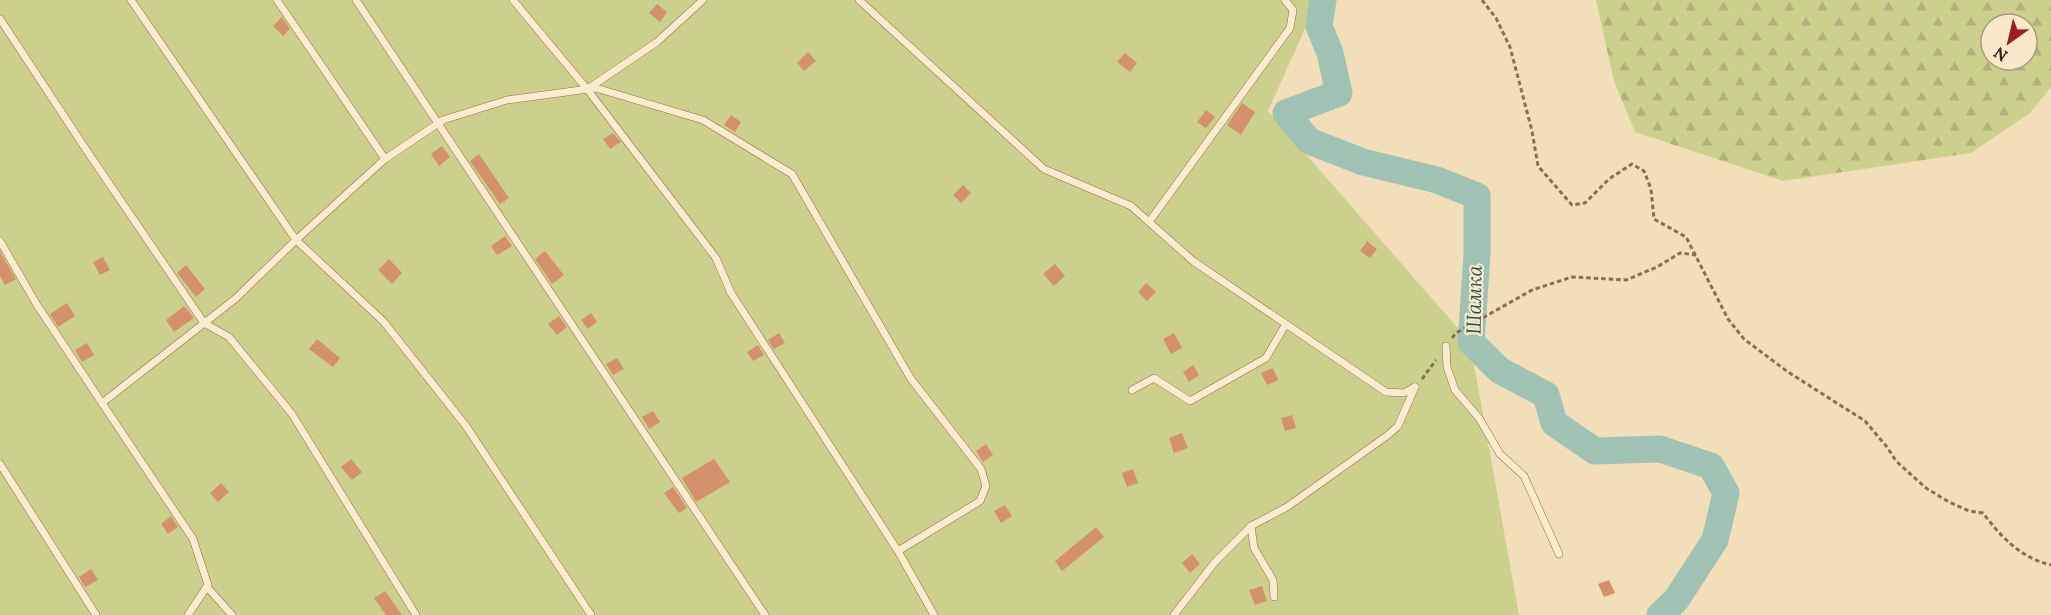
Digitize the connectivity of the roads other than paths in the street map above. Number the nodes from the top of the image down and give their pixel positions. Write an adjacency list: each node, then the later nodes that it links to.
1 (131, 0): 13 (lane)
2 (277, 0): 11 (lane)
3 (356, 0): 10 (lane)
4 (513, 0): 9 (lane)
5 (703, 0): 9 (lane)
6 (859, 0): 12 (lane)
7 (1285, 0): 12 (lane)
8 (0, 19): 15 (lane)
9 (587, 89): 10 (lane); 22 (lane); 22 (lane)
10 (438, 124): 11 (lane); 31 (lane)
11 (385, 159): 13 (lane)
12 (1149, 222): 16 (lane)
13 (296, 240): 15 (lane); 30 (lane)
14 (0, 241): 19 (lane)
15 (204, 323): 19 (lane); 29 (lane)
16 (1286, 324): 18 (lane); 21 (lane)
17 (1446, 346): 23 (lane)
18 (1132, 390)
19 (102, 403): 24 (lane)
20 (0, 464): 26 (lane)
21 (1251, 526): 25 (lane); 33 (lane)
22 (898, 551): 32 (lane)
23 (1559, 554)
24 (207, 587): 27 (lane); 28 (lane)
25 (1274, 597)
26 (96, 615)
27 (188, 615)
28 (232, 615)
29 (416, 615)
30 (591, 615)
31 (765, 615)
32 (934, 615)
33 (1174, 615)

